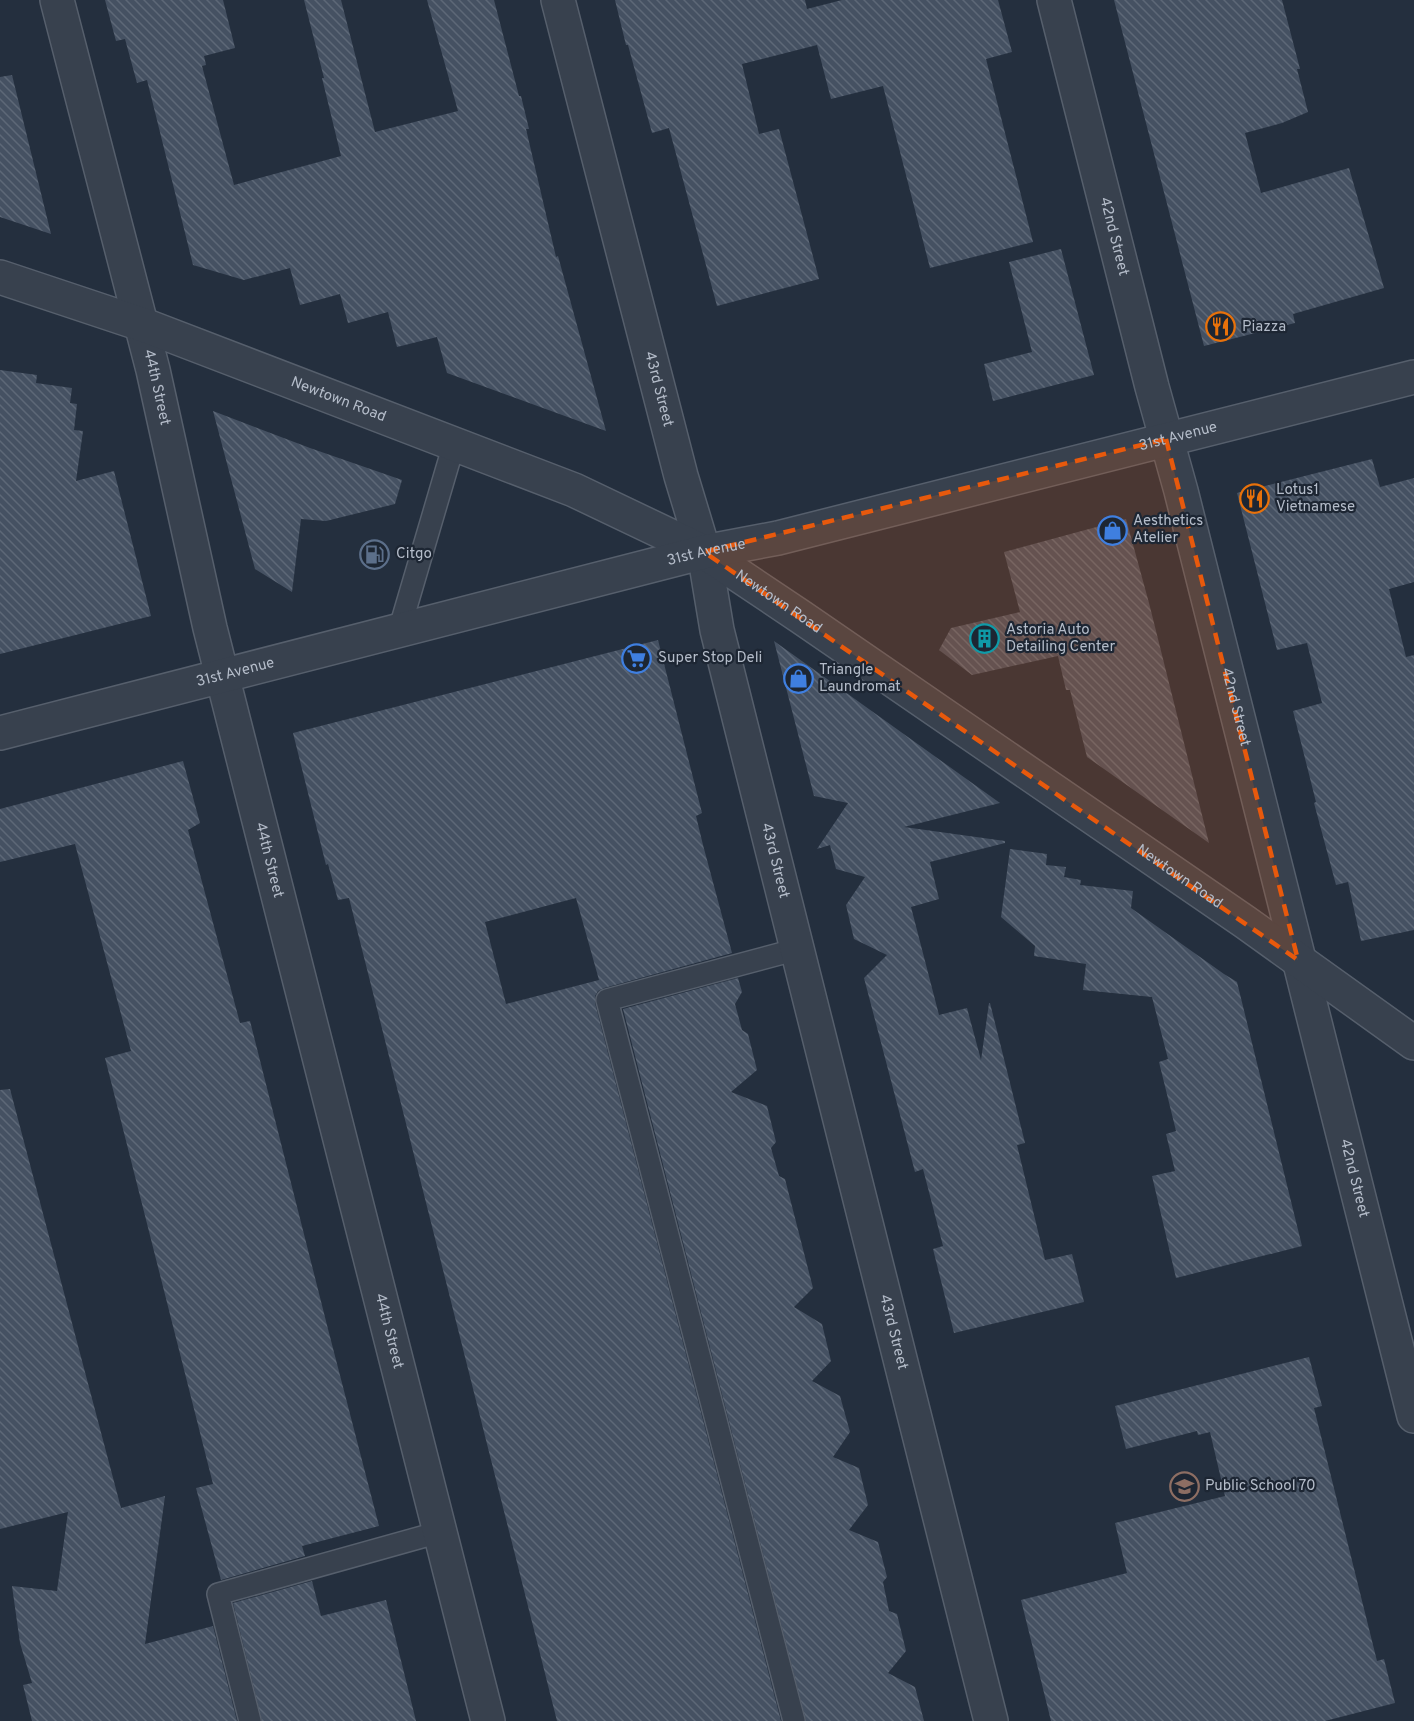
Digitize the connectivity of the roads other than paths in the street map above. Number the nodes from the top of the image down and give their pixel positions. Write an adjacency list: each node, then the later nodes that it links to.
1 (57, 0): 5 (street, 44th Street)
2 (558, 0): 9 (street, 43rd Street)
3 (1054, 0): 7 (street, 42nd Street)
4 (0, 277): 5 (street, Newtown Road)
5 (141, 324): 8 (street, Newtown Road); 11 (street, 44th Street)
6 (1414, 377): 7 (street, 31st Avenue)
7 (1166, 440): 9 (street, 31st Avenue); 14 (street, 42nd Street)
8 (454, 444): 9 (street, Newtown Road); 10 (lane)
9 (704, 552): 10 (street, 31st Avenue); 13 (street, 43rd Street); 14 (street, Newtown Road)
10 (399, 631): 11 (street, 31st Avenue)
11 (223, 677): 12 (street, 31st Avenue); 17 (street, 44th Street)
12 (0, 734)
13 (798, 949): 20 (lane); 21 (street, 43rd Street)
14 (1298, 960): 15 (street, Newtown Road); 16 (street, 42nd Street)
15 (1414, 1043)
16 (1414, 1416)
17 (440, 1532): 18 (lane); 19 (street, 44th Street)
18 (250, 1721)
19 (488, 1721)
20 (794, 1721)
21 (991, 1721)

